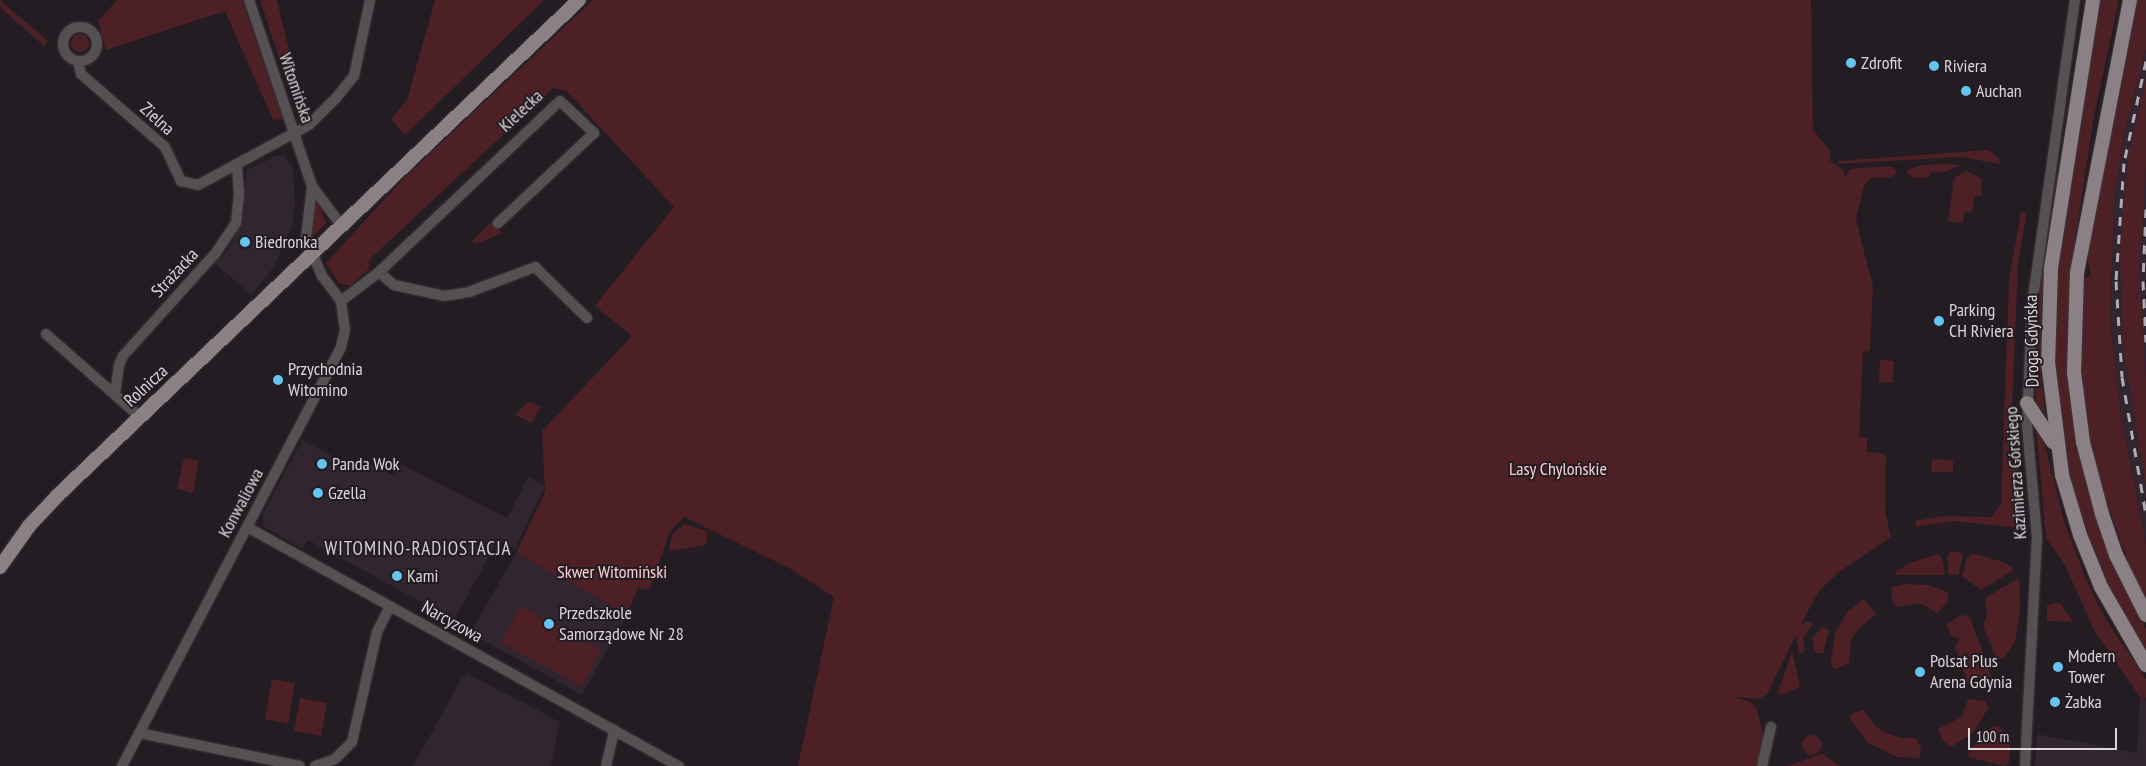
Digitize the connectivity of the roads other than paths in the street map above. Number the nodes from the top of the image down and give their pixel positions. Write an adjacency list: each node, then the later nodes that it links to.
1 (249, 0): 8 (street, Witomińska)
2 (579, 0): 12 (main road)
3 (2075, 0): 19 (street, Kazimierza Górskiego)
4 (2093, 0): 21 (main road, Droga Gdyńska)
5 (2130, 0): 25 (main road)
6 (368, 2): 8 (street, Zielna)
7 (78, 61): 9 (street, Zielna)
8 (295, 133): 9 (street, Zielna); 10 (street, Witomińska)
9 (237, 166): 18 (street, Strażacka)
10 (312, 186): 12 (street, Witomińska); 13 (street, Witomińska)
11 (498, 223): 14 (street, Kielecka)
12 (341, 225): 13 (main road, Rolnicza)
13 (310, 254): 15 (street, Konwaliowa); 20 (main road, Rolnicza)
14 (379, 272): 15 (street, Kielecka); 16 (street)
15 (341, 301): 22 (street, Konwaliowa)
16 (587, 318)
17 (46, 334): 18 (street)
18 (115, 394): 20 (street)
19 (2028, 403): 21 (main road); 36 (street, Kazimierza Górskiego)
20 (140, 417): 23 (main road, Rolnicza)
21 (2058, 450): 26 (main road, Droga Gdyńska)
22 (247, 527): 24 (street, Narcyzowa); 29 (street, Konwaliowa)
23 (0, 567)
24 (390, 606): 28 (street, Narcyzowa); 32 (street)
25 (2146, 615)
26 (2146, 665)
27 (1771, 727): 35 (street)
28 (614, 730): 33 (street); 34 (street, Narcyzowa)
29 (139, 733): 30 (street, Konwaliowa); 31 (street)
30 (122, 766)
31 (300, 766)
32 (315, 766)
33 (606, 766)
34 (679, 766)
35 (1762, 766)
36 (2025, 766)

